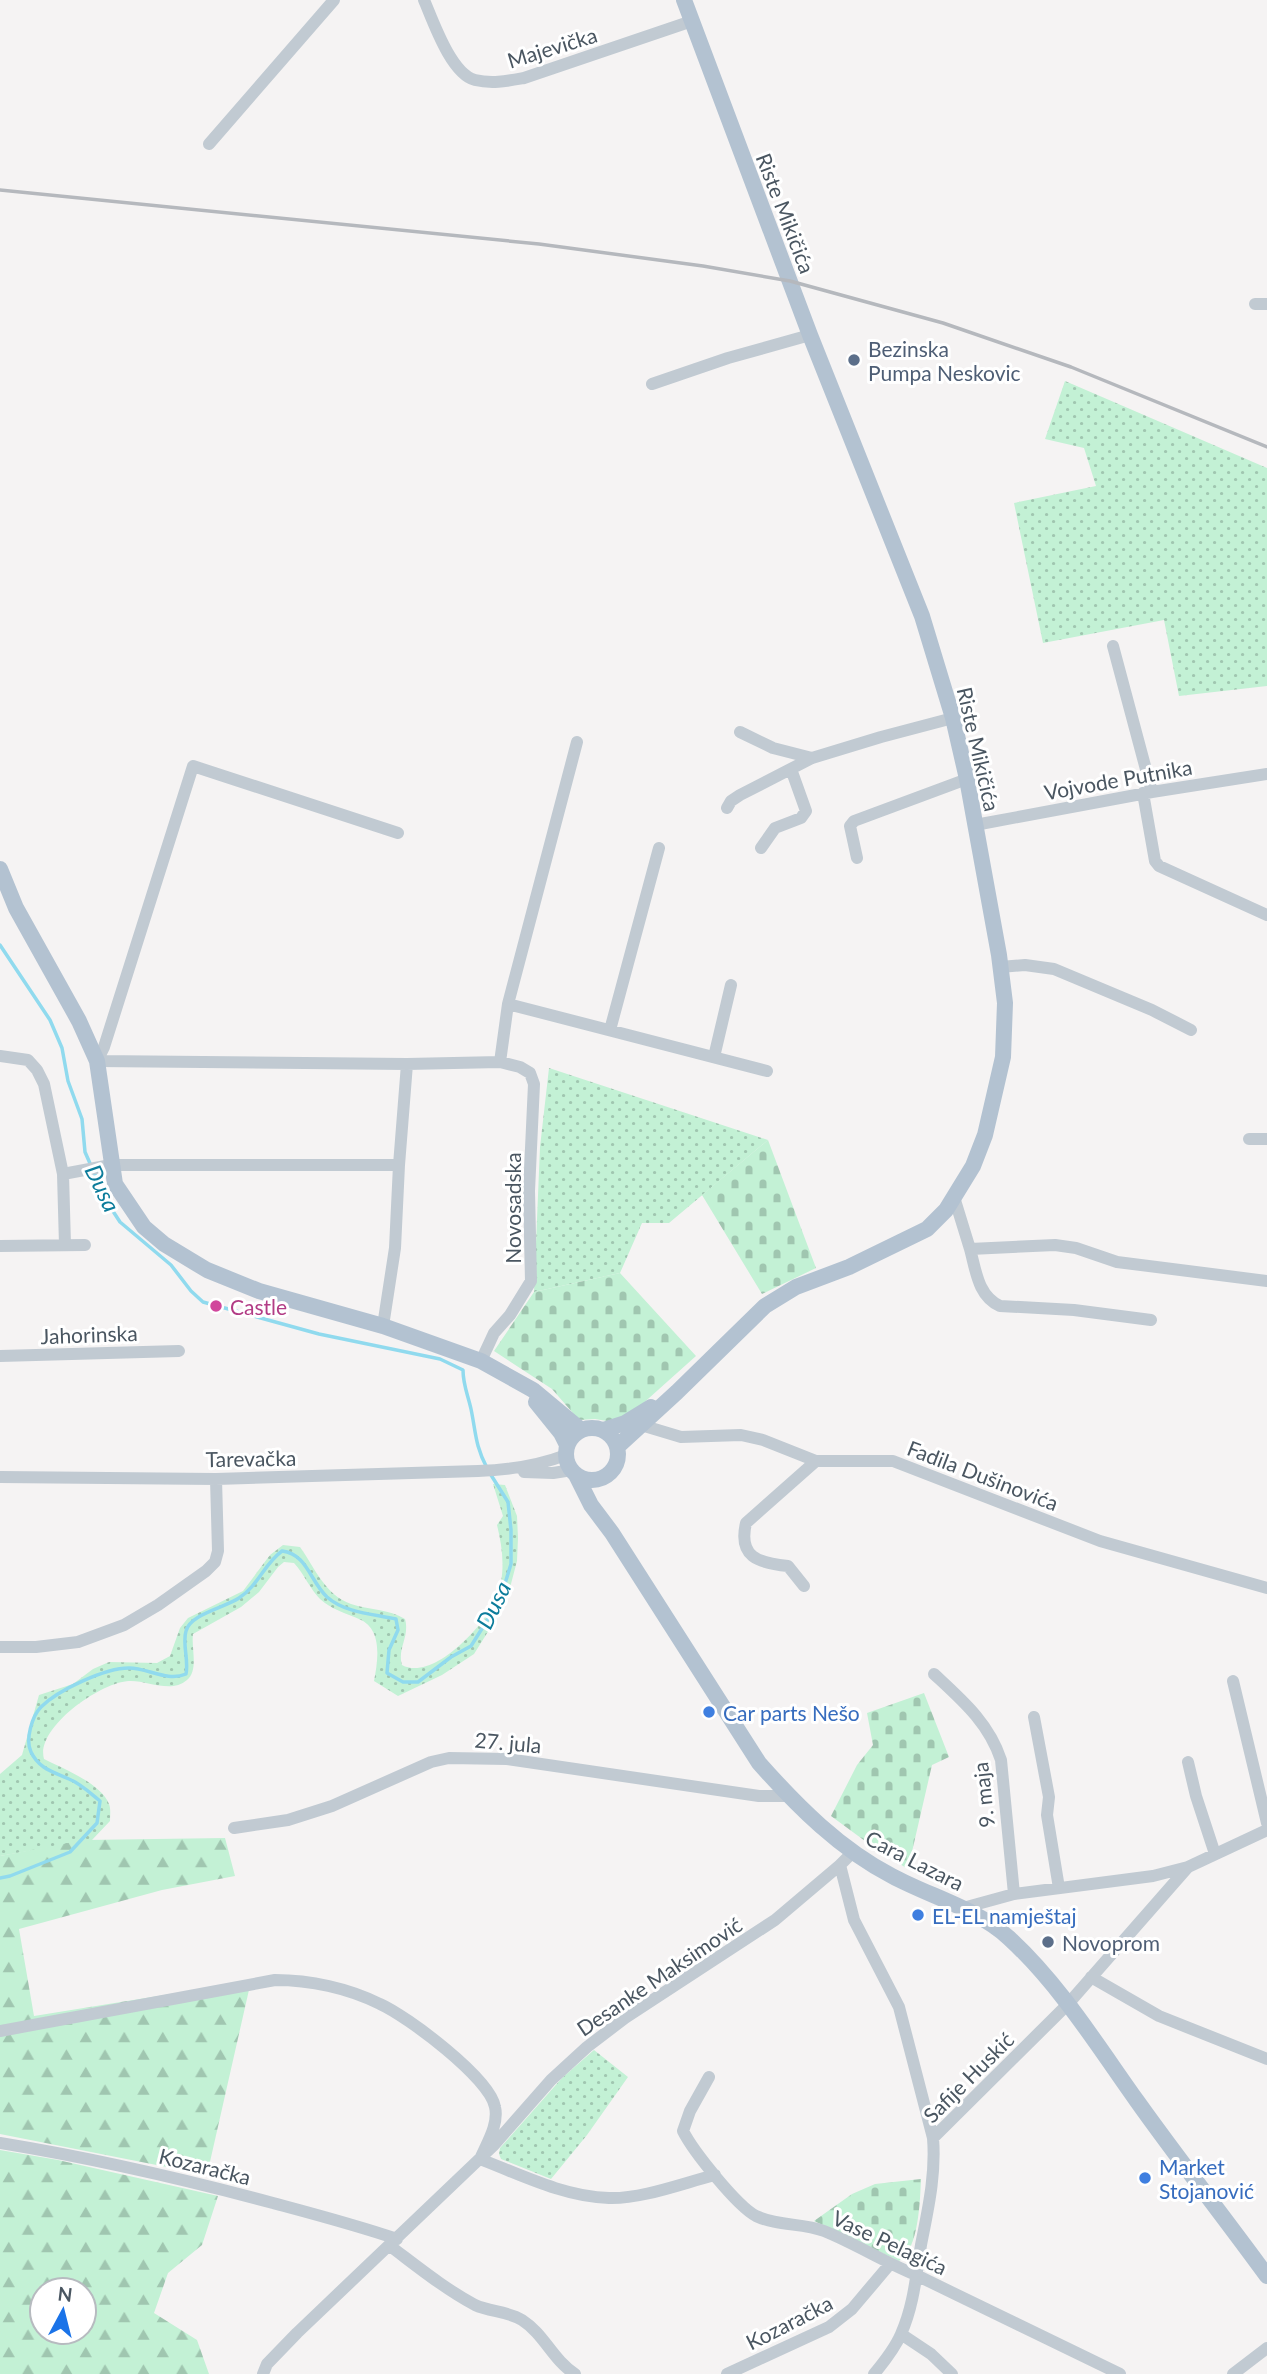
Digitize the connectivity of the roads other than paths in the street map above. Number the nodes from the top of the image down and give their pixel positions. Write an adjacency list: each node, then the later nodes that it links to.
1 (334, 0): 5 (street)
2 (424, 0): 4 (street, Majevička)
3 (684, 0): 4 (main road, Riste Mikičića)
4 (692, 21): 6 (main road, Riste Mikičića)
5 (209, 144)
6 (810, 335): 7 (street); 9 (main road, Riste Mikičića)
7 (652, 384)
8 (1113, 646): 16 (street)
9 (953, 718): 12 (street); 15 (main road, Riste Mikičića)
10 (740, 732): 12 (street)
11 (577, 743): 27 (street)
12 (812, 758): 13 (street)
13 (791, 769): 17 (street); 21 (street)
14 (1267, 774): 16 (street, Vojvode Putnika)
15 (967, 779): 18 (main road, Riste Mikičića); 22 (street)
16 (1147, 792): 18 (street, Vojvode Putnika); 24 (street)
17 (727, 808)
18 (975, 825): 25 (main road, Riste Mikičića)
19 (398, 833): 32 (street)
20 (659, 848): 28 (street)
21 (761, 848)
22 (857, 858)
23 (0, 869): 32 (main road)
24 (1267, 915)
25 (1000, 967): 29 (street); 41 (main road, Riste Mikičića)
26 (731, 985): 31 (street)
27 (508, 1004): 28 (street); 33 (street)
28 (610, 1030): 31 (street)
29 (1191, 1030)
30 (0, 1056): 40 (street)
31 (714, 1057): 35 (street)
32 (96, 1061): 34 (street, Novosadska); 39 (main road)
33 (500, 1062): 34 (street, Novosadska); 51 (street, Novosadska)
34 (407, 1064): 38 (street)
35 (767, 1071)
36 (1249, 1139): 37 (street)
37 (1267, 1139)
38 (399, 1164): 39 (street); 48 (street)
39 (107, 1167): 40 (street); 48 (main road)
40 (69, 1173): 42 (street)
41 (954, 1197): 45 (street); 53 (main road, Riste Mikičića)
42 (65, 1245): 43 (street); 44 (street)
43 (85, 1245)
44 (0, 1246)
45 (970, 1249): 46 (street); 47 (street)
46 (1267, 1281)
47 (1151, 1320)
48 (383, 1326): 51 (main road)
49 (179, 1351): 50 (street, Jahorinska)
50 (0, 1356)
51 (481, 1361): 52 (main road)
52 (515, 1380): 55 (main road); 58 (main road, Cara Lazara)
53 (677, 1392): 54 (main road, Riste Mikičića); 56 (main road, Riste Mikičića)
54 (641, 1425): 57 (main road, Riste Mikičića); 59 (street, Fadila Dušinovića)
55 (581, 1430): 56 (main road); 58 (main road)
56 (603, 1430): 57 (main road)
57 (617, 1447): 61 (main road)
58 (570, 1461): 61 (main road); 62 (street, Tarevačka); 63 (main road, Cara Lazara)
59 (816, 1461): 64 (street); 65 (street, Fadila Dušinovića)
60 (0, 1477): 62 (street, Tarevačka)
61 (605, 1477): 63 (main road, Cara Lazara)
62 (216, 1479): 66 (street)
63 (612, 1533): 71 (main road, Cara Lazara)
64 (804, 1586)
65 (1267, 1588)
66 (0, 1647)
67 (934, 1674): 80 (street, 9. maja)
68 (1233, 1681): 72 (street)
69 (1034, 1717): 79 (street)
70 (1188, 1762): 76 (street)
71 (789, 1796): 73 (street, 27. jula); 75 (main road, Cara Lazara)
72 (1267, 1823)
73 (234, 1828)
74 (1267, 1830): 76 (street)
75 (852, 1853): 77 (street, Desanke Maksimović); 81 (main road, Cara Lazara)
76 (1215, 1854): 78 (street)
77 (840, 1865): 87 (street); 89 (street, Desanke Maksimović)
78 (1188, 1867): 79 (street); 82 (street, Safije Huskić)
79 (1059, 1888): 80 (street)
80 (1014, 1894): 81 (street)
81 (963, 1908): 83 (main road, Cara Lazara)
82 (1091, 1977): 83 (street, Safije Huskić); 85 (street)
83 (1068, 2004): 87 (street, Safije Huskić); 94 (main road, Cara Lazara)
84 (0, 2031): 89 (street, Desanke Maksimović)
85 (1267, 2059)
86 (709, 2077): 90 (street, Vase Pelagića)
87 (933, 2138): 93 (street, Safije Huskić)
88 (0, 2143): 91 (street, Kozaračka)
89 (480, 2159): 90 (street); 91 (street, Desanke Maksimović)
90 (715, 2175): 92 (street, Vase Pelagića)
91 (393, 2243): 97 (street, Desanke Maksimović); 98 (street, Kozaračka)
92 (890, 2264): 93 (street, Vase Pelagića); 99 (street, Kozaračka)
93 (916, 2275): 95 (street, Safije Huskić); 102 (street, Vase Pelagića)
94 (1267, 2276)
95 (901, 2334): 100 (street, Safije Huskić); 101 (street)
96 (1267, 2348): 103 (street)
97 (263, 2374)
98 (575, 2374)
99 (727, 2374)
100 (874, 2374)
101 (953, 2374)
102 (1120, 2374)
103 (1233, 2374)

